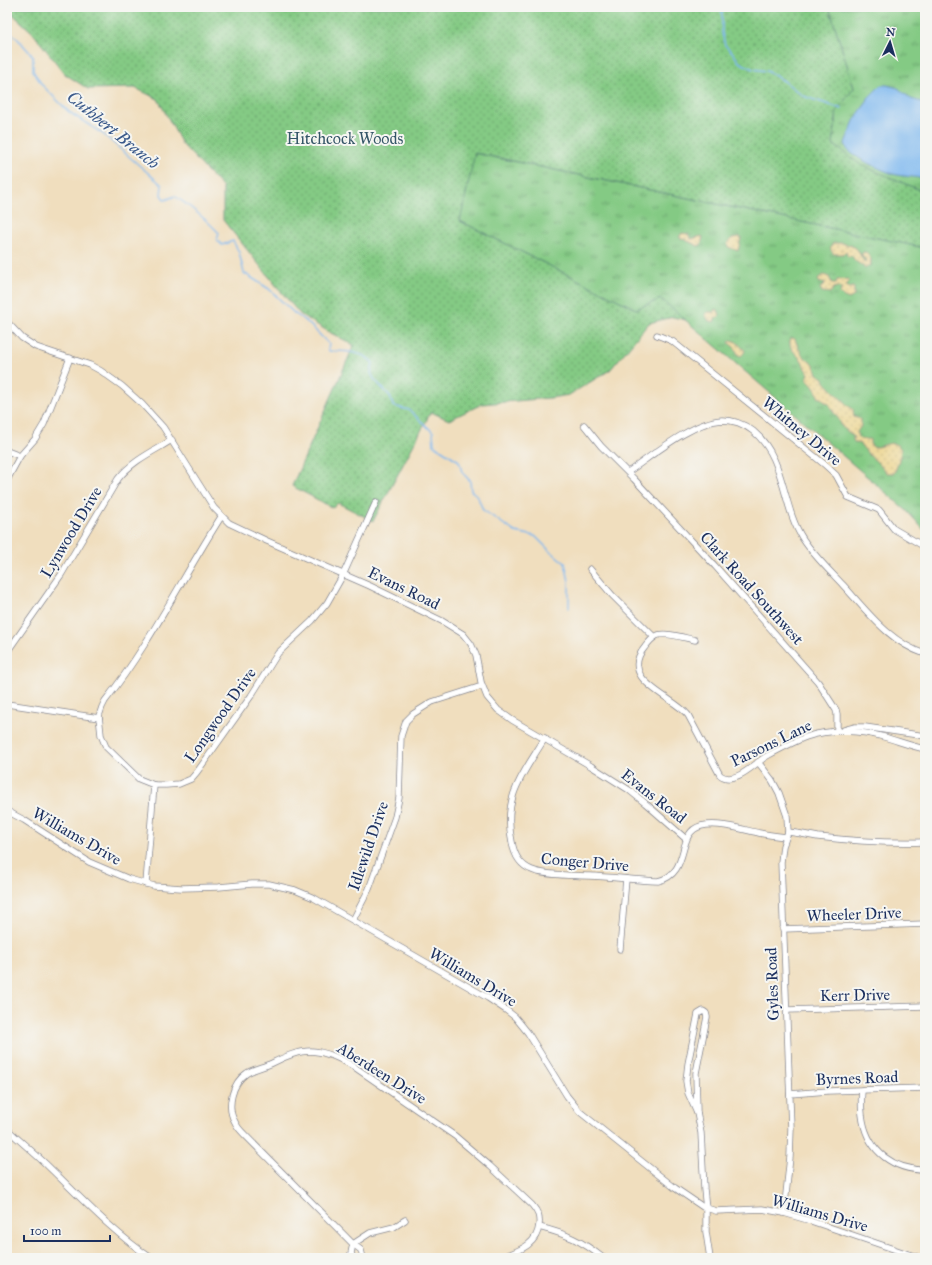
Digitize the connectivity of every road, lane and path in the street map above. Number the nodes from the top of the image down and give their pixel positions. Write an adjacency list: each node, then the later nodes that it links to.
1 (7, 322): 3 (street, Evans Road)
2 (657, 335): 12 (street, Whitney Drive)
3 (70, 358): 5 (street, Evans Road); 7 (street)
4 (584, 424): 8 (street, Clark Road Southwest)
5 (172, 440): 11 (street, Evans Road); 17 (street, Lynwood Drive)
6 (7, 451): 7 (street)
7 (20, 456): 9 (street)
8 (628, 472): 18 (street); 22 (street, Clark Road Southwest)
9 (7, 480)
10 (376, 502): 14 (street, Longwood Drive)
11 (221, 517): 14 (street, Evans Road); 21 (street)
12 (925, 547)
13 (590, 569): 15 (street)
14 (343, 575): 19 (street, Evans Road); 27 (street, Longwood Drive)
15 (654, 637): 16 (street); 26 (street, Parsons Lane)
16 (695, 640)
17 (7, 652)
18 (925, 654)
19 (482, 686): 24 (street, Evans Road); 34 (street, Idlewild Drive)
20 (7, 704): 21 (street)
21 (99, 718): 27 (street, Longwood Drive)
22 (840, 731): 23 (street); 25 (street); 26 (street, Parsons Lane)
23 (925, 736)
24 (545, 738): 30 (street, Evans Road); 32 (street, Conger Drive)
25 (925, 749)
26 (758, 762): 29 (street, Gyles Road)
27 (154, 785): 33 (street)
28 (7, 810): 33 (street, Williams Drive)
29 (787, 835): 30 (street, Evans Road); 31 (street, Evans Road); 36 (street, Gyles Road)
30 (686, 839): 32 (street, Conger Drive)
31 (925, 842)
32 (626, 879): 37 (street)
33 (146, 884): 34 (street, Williams Drive)
34 (352, 920): 46 (street, Williams Drive)
35 (925, 924): 36 (street, Wheeler Drive)
36 (783, 929): 39 (street, Gyles Road)
37 (620, 949)
38 (925, 1006): 39 (street, Kerr Drive)
39 (786, 1010): 42 (street, Gyles Road)
40 (925, 1088): 41 (street, Byrnes Road)
41 (862, 1090): 42 (street, Byrnes Road); 45 (street)
42 (790, 1094): 47 (street, Gyles Road)
43 (697, 1113): 43 (street); 46 (street)
44 (7, 1129): 51 (street)
45 (925, 1170)
46 (706, 1209): 47 (street, Williams Drive); 56 (street)
47 (784, 1213): 57 (street, Williams Drive)
48 (405, 1220): 50 (street)
49 (539, 1227): 50 (street, Aberdeen Drive); 54 (street); 55 (street)
50 (353, 1244): 52 (street); 53 (street, Aberdeen Drive)
51 (151, 1258)
52 (353, 1258)
53 (363, 1258)
54 (501, 1258)
55 (603, 1258)
56 (710, 1258)
57 (920, 1258)

